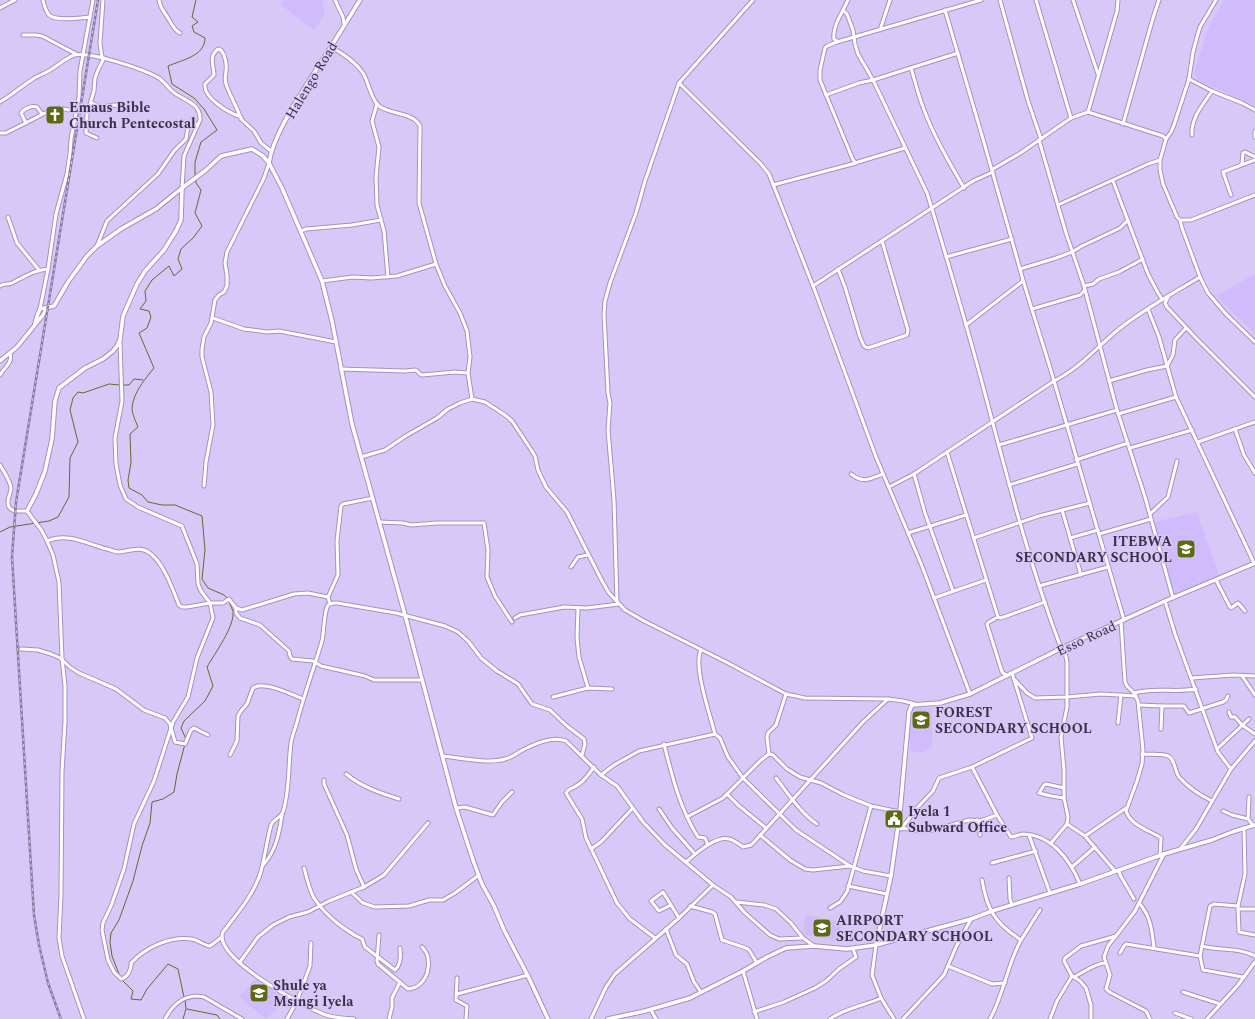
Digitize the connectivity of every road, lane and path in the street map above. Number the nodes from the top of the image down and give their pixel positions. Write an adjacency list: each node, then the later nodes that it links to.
1 (15, 0): 20 (street)
2 (43, 0): 23 (street)
3 (93, 0): 23 (street)
4 (103, 0): 34 (street)
5 (159, 0): 26 (street)
6 (335, 0): 24 (street)
7 (360, 0): 24 (street, Halengo Road)
8 (753, 0): 39 (street)
9 (848, 0): 21 (street)
10 (890, 0): 25 (street)
11 (961, 0): 19 (street)
12 (981, 0): 19 (street)
13 (1000, 0): 60 (street)
14 (1036, 0): 51 (street)
15 (1073, 0): 36 (street)
16 (1118, 0): 36 (street)
17 (1159, 0): 54 (street)
18 (1216, 0): 37 (street)
19 (963, 4): 22 (street)
20 (0, 8)
21 (843, 10): 28 (street); 29 (street)
22 (945, 10): 25 (street); 31 (street)
23 (90, 17): 33 (street)
24 (344, 24): 30 (street, Halengo Road)
25 (880, 30): 28 (street)
26 (180, 33)
27 (24, 35): 32 (street)
28 (853, 37): 29 (street); 38 (street)
29 (837, 42): 41 (street)
30 (331, 47): 44 (street); 63 (street, Halengo Road)
31 (958, 53): 35 (street); 69 (street)
32 (76, 54): 33 (street); 42 (street)
33 (83, 55): 34 (street); 45 (street)
34 (103, 58): 43 (street); 53 (street)
35 (911, 68): 38 (street); 73 (street)
36 (1098, 75): 48 (street)
37 (1189, 78): 40 (street); 61 (street)
38 (873, 80): 41 (street); 62 (street)
39 (679, 83): 71 (street); 180 (street)
40 (1212, 91): 47 (street); 57 (street)
41 (826, 94): 66 (street)
42 (0, 102)
43 (91, 103): 46 (street); 59 (street)
44 (377, 104): 79 (street); 89 (street)
45 (76, 108): 49 (street); 90 (street)
46 (132, 109)
47 (1255, 110)
48 (1088, 112): 51 (street); 54 (street)
49 (42, 114): 52 (street); 52 (street)
50 (241, 117): 50 (street); 63 (street)
51 (1071, 118): 60 (street)
52 (26, 123): 56 (street)
53 (198, 124): 72 (street); 85 (street)
54 (1123, 124): 61 (street)
55 (1255, 131): 58 (street)
56 (0, 133)
57 (1192, 135)
58 (1255, 137)
59 (97, 138)
60 (1040, 139): 69 (street); 76 (street)
61 (1166, 140): 65 (street)
62 (905, 148): 66 (street); 77 (street)
63 (271, 150): 67 (street, Halengo Road)
64 (1255, 159): 68 (street); 68 (street)
65 (1160, 160): 70 (street); 81 (street)
66 (856, 162): 71 (street)
67 (269, 163): 72 (street); 82 (street); 107 (street)
68 (1242, 164): 74 (street)
69 (993, 170): 73 (street); 83 (street)
70 (1113, 181): 76 (street); 80 (street)
71 (773, 185): 99 (street)
72 (183, 186): 85 (street); 111 (street)
73 (964, 188): 77 (street)
74 (1231, 195)
75 (1255, 195): 81 (street)
76 (1058, 205): 86 (street)
77 (932, 209): 84 (street); 87 (street)
78 (8, 217): 93 (street)
79 (382, 220): 82 (street); 94 (street)
80 (1128, 220): 86 (street); 88 (street)
81 (1180, 220): 95 (street)
82 (301, 231): 96 (street)
83 (1012, 239): 87 (street); 92 (street)
84 (882, 241): 91 (street); 91 (street)
85 (97, 246): 103 (street)
86 (1072, 252): 92 (street); 100 (street)
87 (946, 257): 109 (street)
88 (1143, 259): 100 (street); 102 (street)
89 (436, 264): 94 (street); 119 (street)
90 (48, 268): 93 (street); 104 (street)
91 (838, 269): 99 (street)
92 (1020, 269): 97 (street)
93 (39, 270): 98 (street)
94 (388, 277): 96 (street)
95 (1200, 278): 101 (street); 113 (street)
96 (322, 280): 112 (street)
97 (1023, 281): 105 (street); 109 (street)
98 (0, 286)
99 (813, 286): 144 (street)
100 (1084, 288): 105 (street); 114 (street)
101 (1169, 295): 102 (street); 110 (street)
102 (1162, 299): 106 (street)
103 (47, 308): 104 (street); 108 (street)
104 (40, 309): 108 (street)
105 (1032, 309): 122 (street)
106 (1148, 309): 114 (street); 117 (street)
107 (213, 318): 112 (street); 147 (street)
108 (35, 324): 115 (street)
109 (966, 324): 128 (street)
110 (1186, 328): 117 (street); 124 (street)
111 (120, 340): 152 (street); 179 (street)
112 (336, 342): 118 (street)
113 (1255, 342)
114 (1100, 346): 121 (street); 122 (street)
115 (10, 354): 116 (street); 120 (street)
116 (0, 360)
117 (1167, 366): 121 (street); 123 (street)
118 (341, 369): 119 (street); 138 (street)
119 (468, 373): 125 (street)
120 (0, 375)
121 (1110, 380): 126 (street)
122 (1054, 381): 128 (street); 130 (street)
123 (1176, 397): 127 (street); 132 (street)
124 (1255, 397)
125 (472, 399): 138 (street); 165 (street)
126 (1117, 410): 127 (street); 130 (street)
127 (1118, 414): 134 (street)
128 (993, 422): 135 (street); 137 (street)
129 (1255, 422): 131 (street)
130 (1066, 424): 135 (street); 139 (street)
131 (1235, 428): 133 (street); 142 (street)
132 (1192, 430): 133 (street); 136 (street)
133 (1198, 442): 166 (street)
134 (1128, 443): 136 (street); 139 (street)
135 (999, 445): 146 (street)
136 (1130, 448): 153 (street)
137 (947, 452): 145 (street); 154 (street)
138 (361, 458): 149 (street)
139 (1077, 462): 146 (street); 150 (street)
140 (1177, 462): 153 (street)
141 (0, 465): 152 (street)
142 (1255, 473)
143 (851, 474): 144 (street)
144 (883, 474): 148 (street)
145 (914, 474): 148 (street); 158 (street)
146 (1009, 485): 157 (street)
147 (204, 486)
148 (890, 487): 160 (street)
149 (373, 498): 156 (street); 174 (street)
150 (1090, 503): 151 (street); 159 (street)
151 (1062, 510): 157 (street); 163 (street)
152 (27, 511): 164 (street)
153 (1150, 514): 155 (street)
154 (966, 515): 158 (street); 162 (street)
155 (1151, 519): 161 (street); 176 (street)
156 (379, 522): 185 (street); 189 (street)
157 (1021, 522): 162 (street); 172 (street)
158 (930, 526): 160 (street); 173 (street)
159 (1098, 530): 161 (street); 163 (street)
160 (908, 533): 175 (street)
161 (1099, 534): 168 (street)
162 (974, 538): 170 (street)
163 (1070, 538): 169 (street)
164 (47, 541): 179 (street); 193 (street)
165 (588, 555): 167 (street); 180 (street)
166 (1254, 563): 171 (street, Esso Road)
167 (571, 566)
168 (1108, 567): 169 (street); 188 (street)
169 (1081, 575): 172 (street)
170 (986, 580): 173 (street); 186 (street)
171 (1216, 580): 176 (street, Esso Road); 184 (street)
172 (1039, 586): 178 (street)
173 (953, 591): 175 (street)
174 (328, 597): 181 (street); 182 (street)
175 (934, 598): 205 (street)
176 (1173, 598): 177 (street, Esso Road)
177 (1165, 601): 188 (street, Esso Road); 199 (street)
178 (1045, 602): 186 (street); 190 (street)
179 (210, 603): 182 (street); 222 (street)
180 (618, 603): 183 (street); 192 (street)
181 (330, 604): 185 (street); 194 (street)
182 (236, 608): 194 (street)
183 (578, 608): 187 (street); 201 (street)
184 (1245, 611)
185 (405, 615): 200 (street); 233 (street)
186 (998, 617): 195 (street)
187 (515, 618)
188 (1122, 621): 190 (street, Esso Road); 206 (street)
189 (512, 622)
190 (1063, 647): 196 (street, Esso Road); 211 (street)
191 (21, 649): 193 (street)
192 (701, 650): 204 (street); 224 (street)
193 (62, 659): 222 (street); 359 (street)
194 (316, 663): 200 (street); 212 (street)
195 (1007, 676): 196 (street, Esso Road); 205 (street, Esso Road)
196 (1012, 676): 211 (street); 236 (street)
197 (1242, 676): 198 (street); 199 (street); 208 (street)
198 (1255, 676)
199 (1192, 678): 203 (street)
200 (422, 680): 234 (street)
201 (588, 688): 202 (street); 210 (street)
202 (612, 689)
203 (1196, 689): 206 (street); 217 (street)
204 (786, 694): 213 (street); 230 (street)
205 (970, 694): 214 (street, Esso Road)
206 (1135, 694): 207 (street); 215 (street)
207 (1121, 695): 211 (street); 220 (street)
208 (1255, 695)
209 (1228, 696): 217 (street)
210 (553, 697)
211 (1067, 697): 244 (street)
212 (303, 699): 232 (street); 259 (street)
213 (888, 699): 214 (street); 243 (street)
214 (915, 704): 258 (street)
215 (1139, 705): 216 (street); 231 (street)
216 (1162, 706): 217 (street); 223 (street)
217 (1203, 710): 229 (street)
218 (1229, 712): 221 (street)
219 (1249, 719): 221 (street)
220 (1118, 723)
221 (1242, 725): 225 (street); 229 (street)
222 (171, 728): 226 (street); 321 (street)
223 (1161, 729)
224 (715, 734): 228 (street); 240 (street)
225 (1255, 734)
226 (208, 735)
227 (1255, 742): 237 (street)
228 (664, 744): 239 (street); 262 (street)
229 (1217, 750): 237 (street)
230 (769, 754): 240 (street); 243 (street)
231 (1142, 754): 251 (street); 254 (street)
232 (230, 755)
233 (582, 755): 234 (street); 235 (street)
234 (443, 756): 253 (street)
235 (594, 767): 239 (street); 279 (street)
236 (972, 767): 261 (street); 270 (street)
237 (1231, 769): 251 (street)
238 (346, 774): 249 (street)
239 (601, 775): 255 (street)
240 (743, 778): 246 (street); 260 (street)
241 (776, 778): 250 (street)
242 (324, 780): 299 (street)
243 (811, 780): 250 (street); 252 (street)
244 (1064, 788): 247 (street); 247 (street)
245 (512, 792): 253 (street)
246 (727, 794): 262 (street); 269 (street)
247 (1064, 798): 267 (street)
248 (1249, 798): 263 (street)
249 (400, 799)
250 (792, 799): 260 (street); 266 (street)
251 (1212, 801): 280 (street)
252 (871, 806): 258 (street); 288 (street)
253 (456, 808): 292 (street)
254 (1126, 808): 275 (street); 284 (street)
255 (632, 809): 279 (street); 285 (street)
256 (659, 809): 282 (street)
257 (1224, 811): 263 (street)
258 (900, 812): 270 (street)
259 (282, 814): 287 (street); 287 (street)
260 (780, 815): 269 (street); 288 (street)
261 (997, 815): 264 (street); 274 (street)
262 (687, 817): 277 (street)
263 (1248, 819): 268 (street)
264 (977, 820): 270 (street); 273 (street)
265 (428, 823): 299 (street)
266 (816, 824)
267 (1067, 824): 275 (street); 276 (street)
268 (1254, 825): 271 (street)
269 (766, 828): 272 (street)
270 (899, 828): 293 (street)
271 (1244, 828): 280 (street); 310 (street)
272 (760, 835): 277 (street); 288 (street)
273 (980, 835)
274 (1029, 835): 276 (street); 281 (street)
275 (1085, 836): 278 (street)
276 (1051, 843): 289 (street)
277 (708, 846): 282 (street)
278 (1095, 847): 289 (street); 291 (street)
279 (591, 849): 322 (street)
280 (1180, 850): 283 (street)
281 (1036, 851): 286 (street); 301 (street)
282 (695, 854): 285 (street)
283 (1164, 854): 284 (street); 305 (street)
284 (1160, 856): 291 (street)
285 (686, 862): 297 (street)
286 (992, 863)
287 (262, 867): 321 (street)
288 (852, 867): 293 (street); 298 (street)
289 (1072, 867): 296 (street)
290 (304, 868): 308 (street)
291 (1117, 871): 296 (street); 303 (street)
292 (479, 876): 300 (street); 343 (street)
293 (891, 876): 302 (street)
294 (1009, 878): 307 (street)
295 (982, 880): 314 (street)
296 (1080, 884): 301 (street)
297 (713, 885): 304 (street); 309 (street)
298 (848, 886): 302 (street); 311 (street)
299 (364, 887): 300 (street)
300 (351, 892): 308 (street)
301 (1050, 893): 307 (street)
302 (887, 894): 326 (street)
303 (1134, 899)
304 (736, 902): 323 (street); 323 (street)
305 (1140, 903): 320 (street); 331 (street)
306 (671, 905): 306 (street); 315 (street)
307 (1012, 905): 314 (street)
308 (320, 906): 334 (street); 337 (street)
309 (690, 906): 315 (street); 339 (street)
310 (1238, 907): 312 (street); 319 (street); 328 (street)
311 (830, 908)
312 (1255, 909)
313 (1040, 910): 324 (street)
314 (992, 911): 316 (street); 324 (street)
315 (679, 918): 317 (street)
316 (971, 919): 326 (street); 341 (street)
317 (666, 929): 322 (street); 349 (street)
318 (379, 935): 334 (street)
319 (1255, 935)
320 (1116, 936): 340 (street); 344 (street)
321 (222, 938): 337 (street)
322 (655, 938): 367 (street)
323 (803, 938): 327 (street)
324 (1021, 940): 348 (street)
325 (311, 943): 353 (street)
326 (876, 945): 332 (street); 352 (street)
327 (814, 946): 332 (street); 339 (street)
328 (1202, 946): 335 (street); 336 (street)
329 (422, 947): 347 (street)
330 (400, 948): 334 (street)
331 (1154, 948): 333 (street); 335 (street)
332 (853, 949): 356 (street)
333 (1120, 953)
334 (378, 956): 347 (street)
335 (1200, 956): 345 (street)
336 (1255, 956)
337 (240, 962): 353 (street)
338 (1255, 962): 345 (street)
339 (757, 963): 342 (street)
340 (1105, 963): 344 (street); 377 (street)
341 (948, 966): 348 (street); 373 (street)
342 (743, 971): 349 (street); 356 (street)
343 (528, 975): 351 (street); 366 (street)
344 (1073, 977): 375 (street); 376 (street)
345 (1243, 977): 354 (street)
346 (457, 978): 351 (street)
347 (400, 982): 364 (street)
348 (1005, 983): 374 (street)
349 (701, 992): 355 (street)
350 (1183, 992): 354 (street)
351 (457, 994): 365 (street)
352 (881, 998): 371 (street); 372 (street)
353 (296, 1001): 362 (street); 363 (street)
354 (1220, 1004): 379 (street)
355 (651, 1010): 358 (street); 369 (street)
356 (754, 1012): 370 (street)
357 (1175, 1013): 378 (street)
358 (622, 1017): 368 (street)
359 (84, 1019)
360 (165, 1019): 361 (street)
361 (242, 1019)
362 (287, 1019)
363 (354, 1019)
364 (389, 1019)
365 (466, 1019)
366 (548, 1019)
367 (591, 1019)
368 (608, 1019)
369 (656, 1019)
370 (757, 1019)
371 (830, 1019)
372 (894, 1019)
373 (903, 1019)
374 (990, 1019)
375 (1050, 1019)
376 (1091, 1019)
377 (1150, 1019)
378 (1192, 1019)
379 (1207, 1019)

